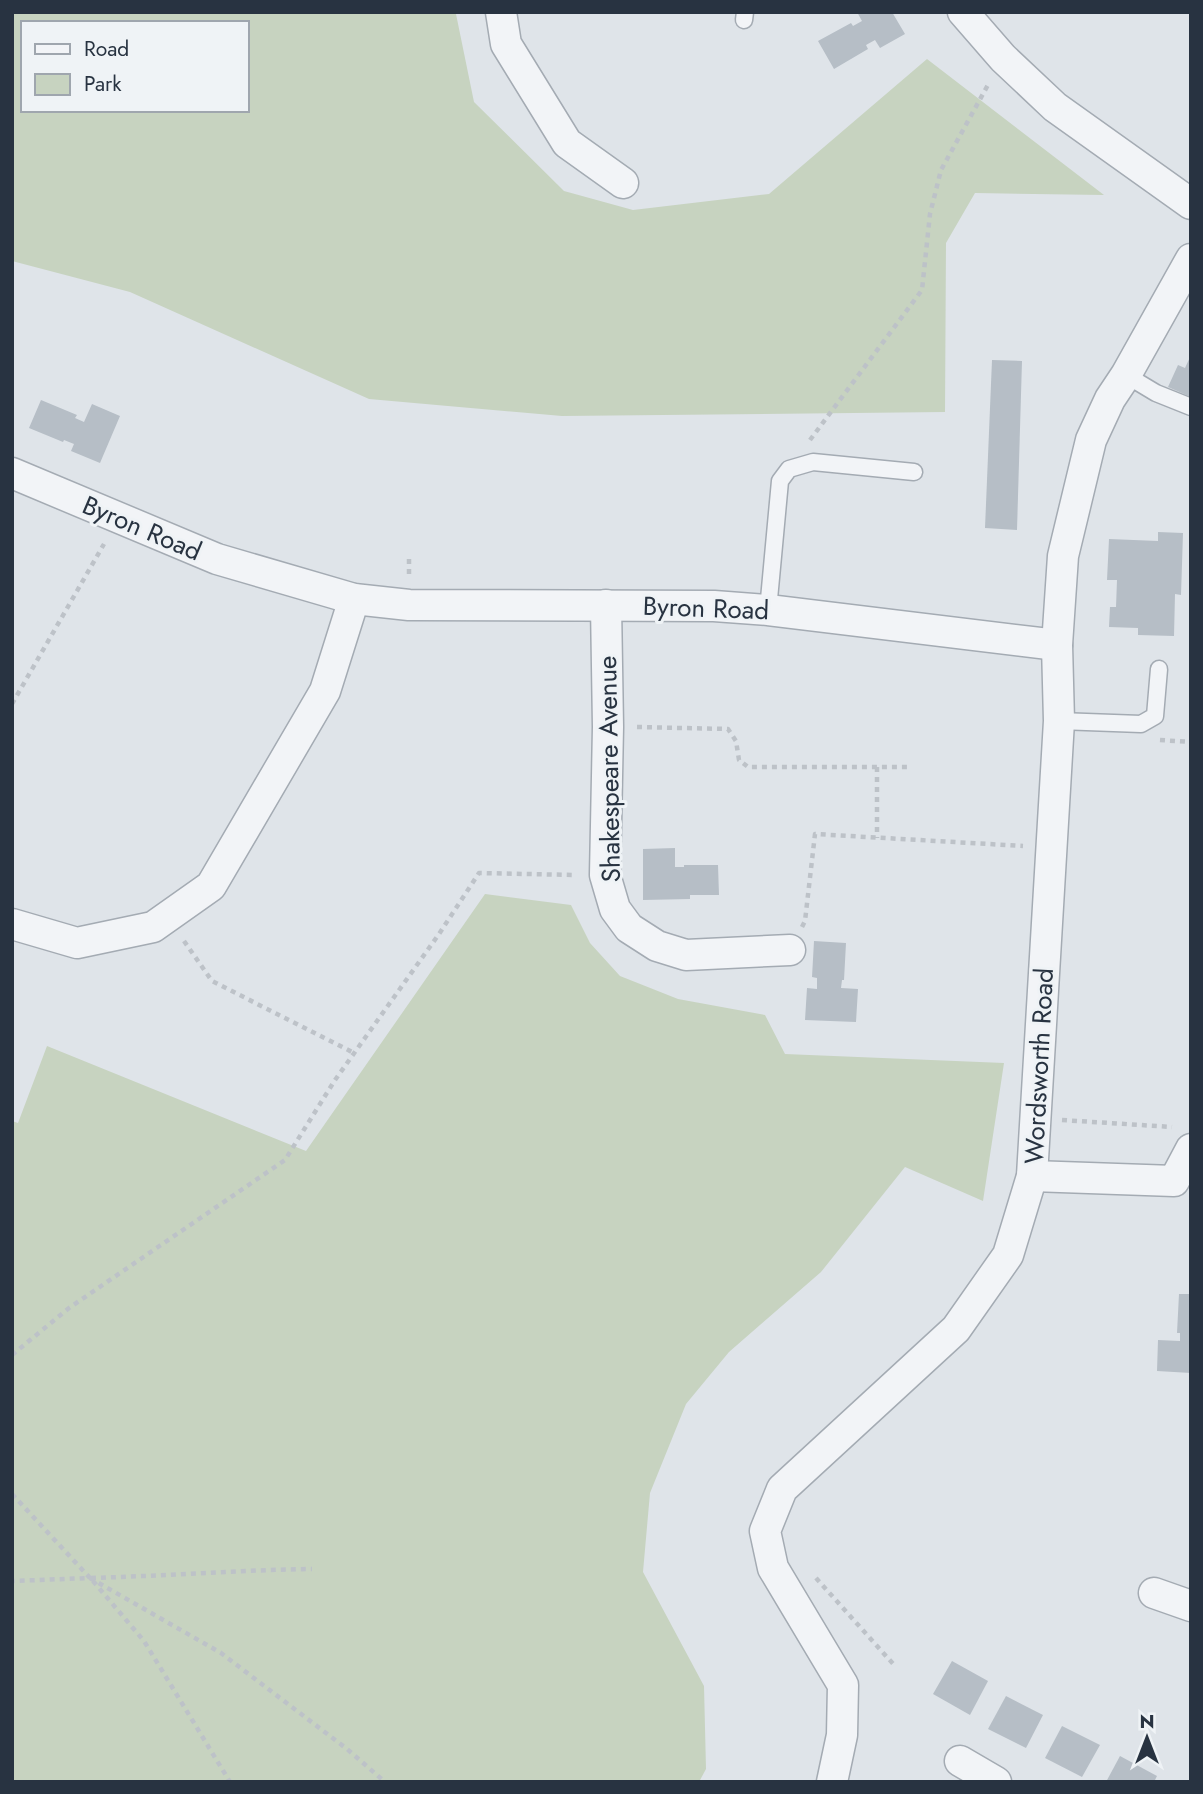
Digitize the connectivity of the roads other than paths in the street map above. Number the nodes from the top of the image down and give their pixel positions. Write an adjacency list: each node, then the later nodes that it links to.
1 (501, 12): 3 (street)
2 (962, 12): 4 (street)
3 (623, 183)
4 (1191, 204)
5 (1191, 259): 6 (street, Wordsworth Road)
6 (1126, 375): 7 (lane); 13 (street, Wordsworth Road)
7 (1191, 407)
8 (914, 472): 12 (lane)
9 (12, 473): 10 (street, Byron Road)
10 (354, 599): 11 (street, Byron Road); 16 (street)
11 (606, 605): 12 (street, Byron Road); 17 (street, Shakespeare Avenue)
12 (768, 610): 13 (street, Byron Road)
13 (1057, 645): 15 (street, Wordsworth Road)
14 (1159, 669): 15 (lane)
15 (1059, 721): 19 (street, Wordsworth Road)
16 (12, 924)
17 (790, 950)
18 (1184, 1138): 19 (street)
19 (1032, 1176): 23 (street, Wordsworth Road)
20 (1154, 1593): 21 (street)
21 (1191, 1606)
22 (960, 1761): 24 (street)
23 (832, 1782)
24 (996, 1782)

